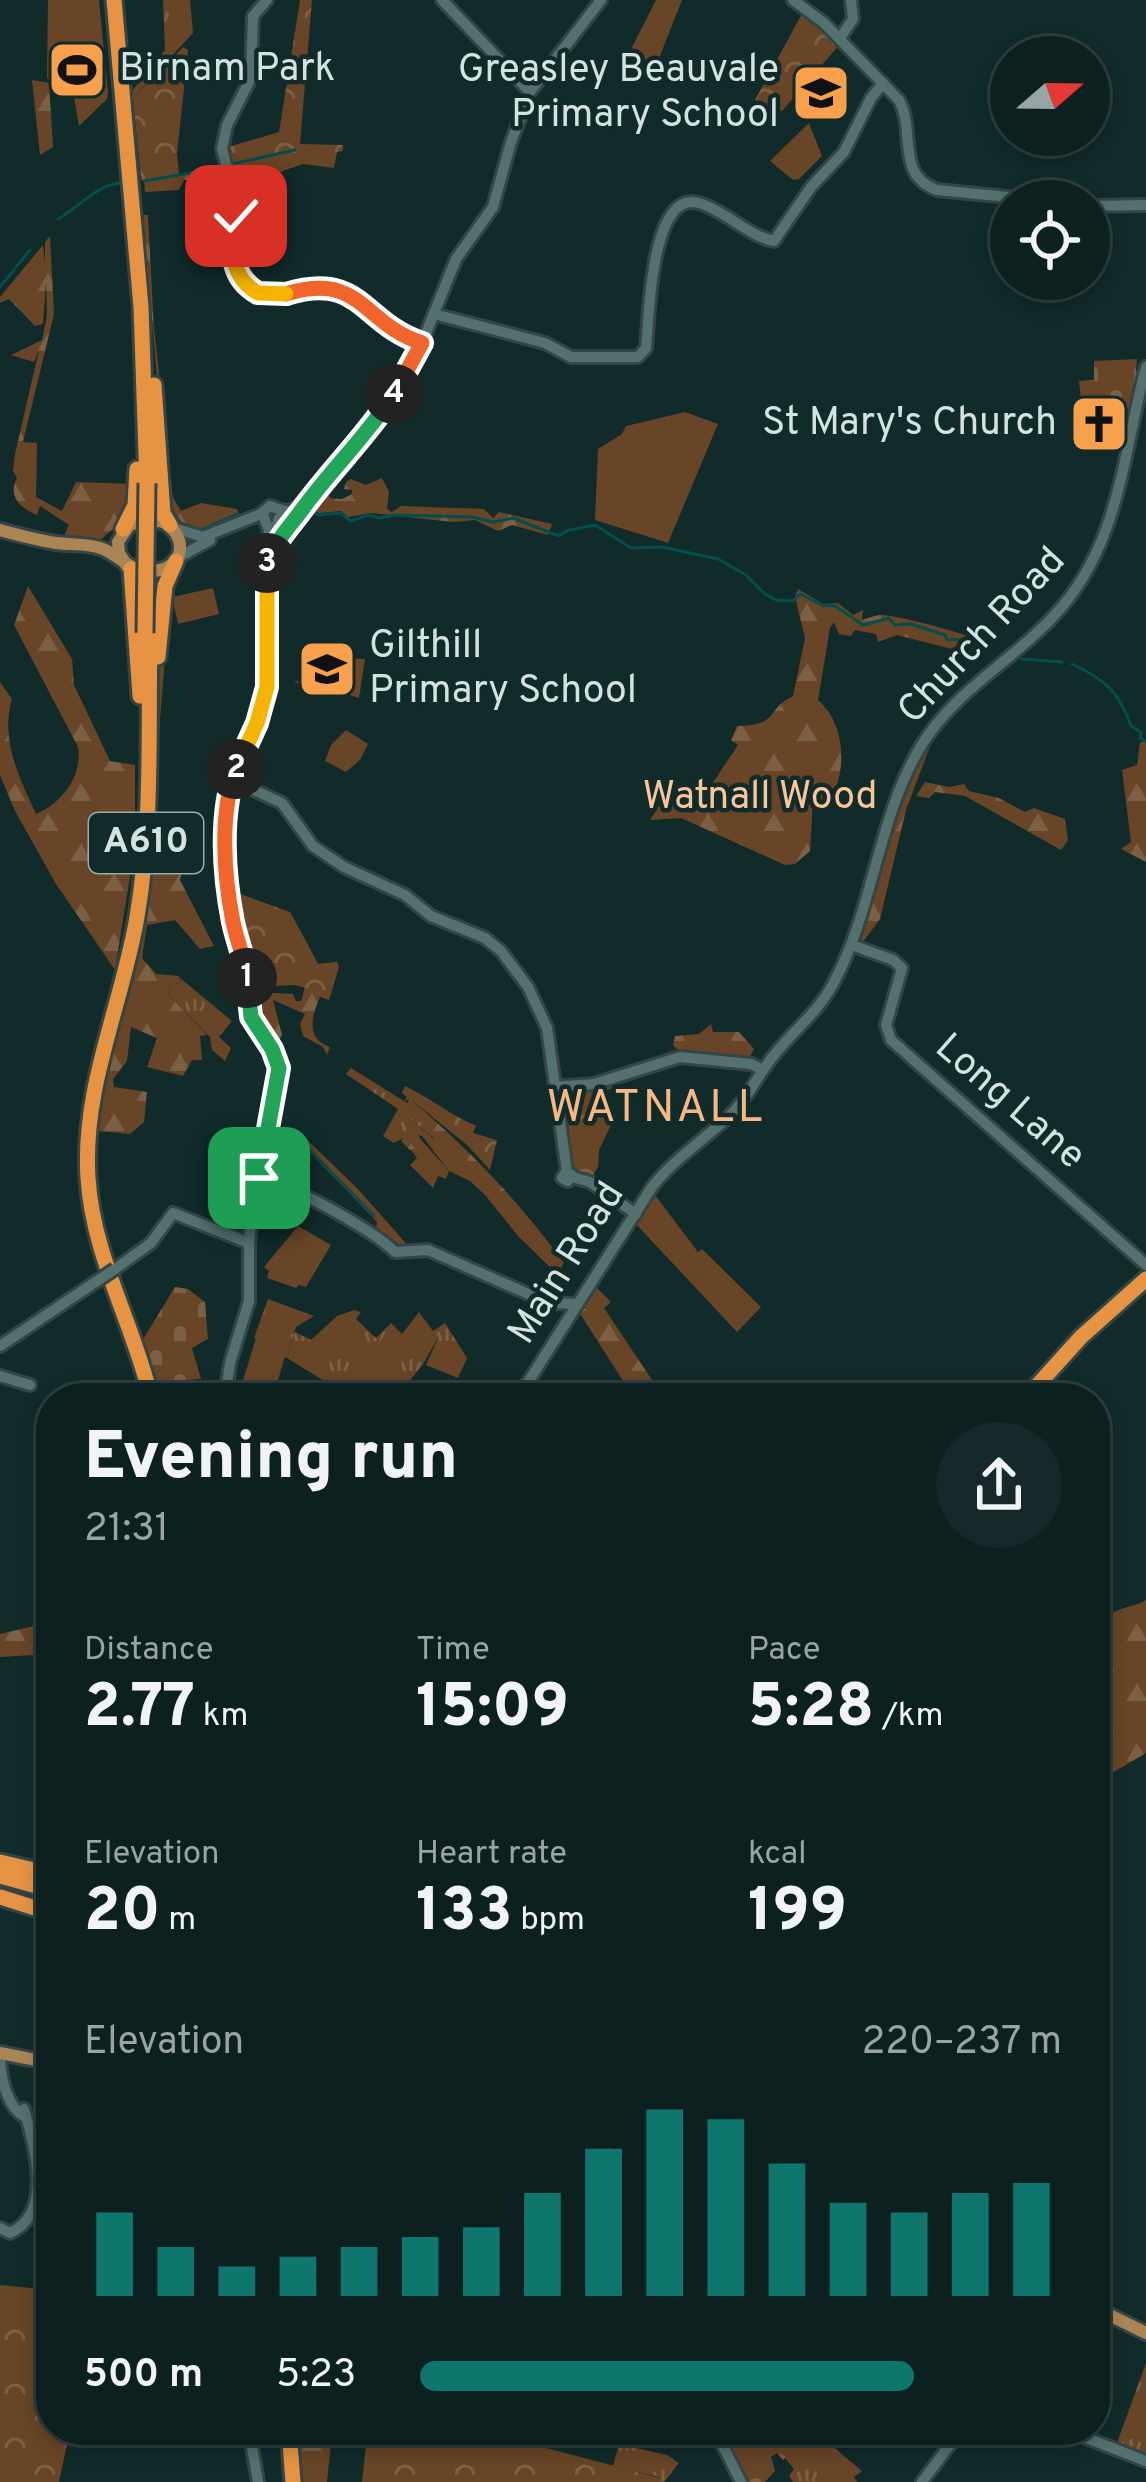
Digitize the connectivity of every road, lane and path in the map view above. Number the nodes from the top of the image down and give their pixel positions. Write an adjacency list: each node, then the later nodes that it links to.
1 (117, 0): 15 (highway, A610)
2 (266, 0): 14 (street)
3 (442, 0): 9 (street)
4 (601, 0): 9 (street)
5 (793, 0): 7 (street)
6 (850, 0): 7 (street)
7 (839, 38): 8 (street)
8 (883, 82): 10 (street); 13 (street)
9 (530, 92): 13 (street)
10 (990, 195)
11 (1146, 205): 12 (street)
12 (1110, 206)
13 (434, 314): 14 (street)
14 (422, 343): 17 (street)
15 (146, 348): 19 (highway); 21 (highway); 27 (highway, A610, bridge)
16 (1146, 368): 31 (street, Church Road)
17 (305, 506): 18 (street); 23 (street)
18 (271, 518): 19 (street); 23 (street); 24 (street); 26 (street)
19 (172, 527): 21 (main road); 24 (main road)
20 (0, 530): 22 (main road)
21 (123, 530): 22 (main road); 25 (main road)
22 (87, 546): 25 (main road)
23 (271, 552): 26 (street)
24 (177, 559): 25 (main road); 29 (highway)
25 (129, 567): 28 (highway)
26 (266, 568): 30 (street)
27 (147, 633): 28 (highway, A610); 29 (highway, A610)
28 (143, 735): 42 (highway, A610)
29 (148, 769): 43 (highway, A610)
30 (232, 780): 33 (street); 34 (street)
31 (852, 945): 32 (street, Main Road); 37 (street, Long Lane)
32 (763, 1070): 33 (street); 35 (street, Main Road)
33 (554, 1088): 35 (street)
34 (256, 1178): 36 (street); 39 (street)
35 (636, 1214): 39 (street, Main Road)
36 (249, 1243): 40 (street, bridge); 44 (street)
37 (1146, 1265)
38 (1146, 1284): 46 (highway); 47 (highway)
39 (577, 1304): 45 (street, Main Road)
40 (0, 1346)
41 (0, 1376): 48 (street)
42 (143, 1383)
43 (144, 1383)
44 (228, 1383)
45 (527, 1383)
46 (1039, 1383)
47 (1050, 1383)
48 (30, 1385)
49 (0, 1862): 50 (highway)
50 (36, 1870)
51 (0, 1880): 52 (highway)
52 (36, 1890)
53 (0, 1897): 54 (highway)
54 (36, 1908)
55 (4, 2060): 56 (main road); 57 (street)
56 (36, 2063)
57 (36, 2180)
58 (36, 2199): 59 (street)
59 (0, 2228)
60 (1110, 2314): 61 (main road)
61 (1142, 2328)
62 (252, 2445): 68 (street)
63 (286, 2445): 69 (highway)
64 (722, 2445): 70 (street)
65 (950, 2445): 71 (street)
66 (1105, 2445): 67 (street)
67 (1146, 2461)
68 (258, 2482)
69 (289, 2482)
70 (741, 2482)
71 (922, 2482)

